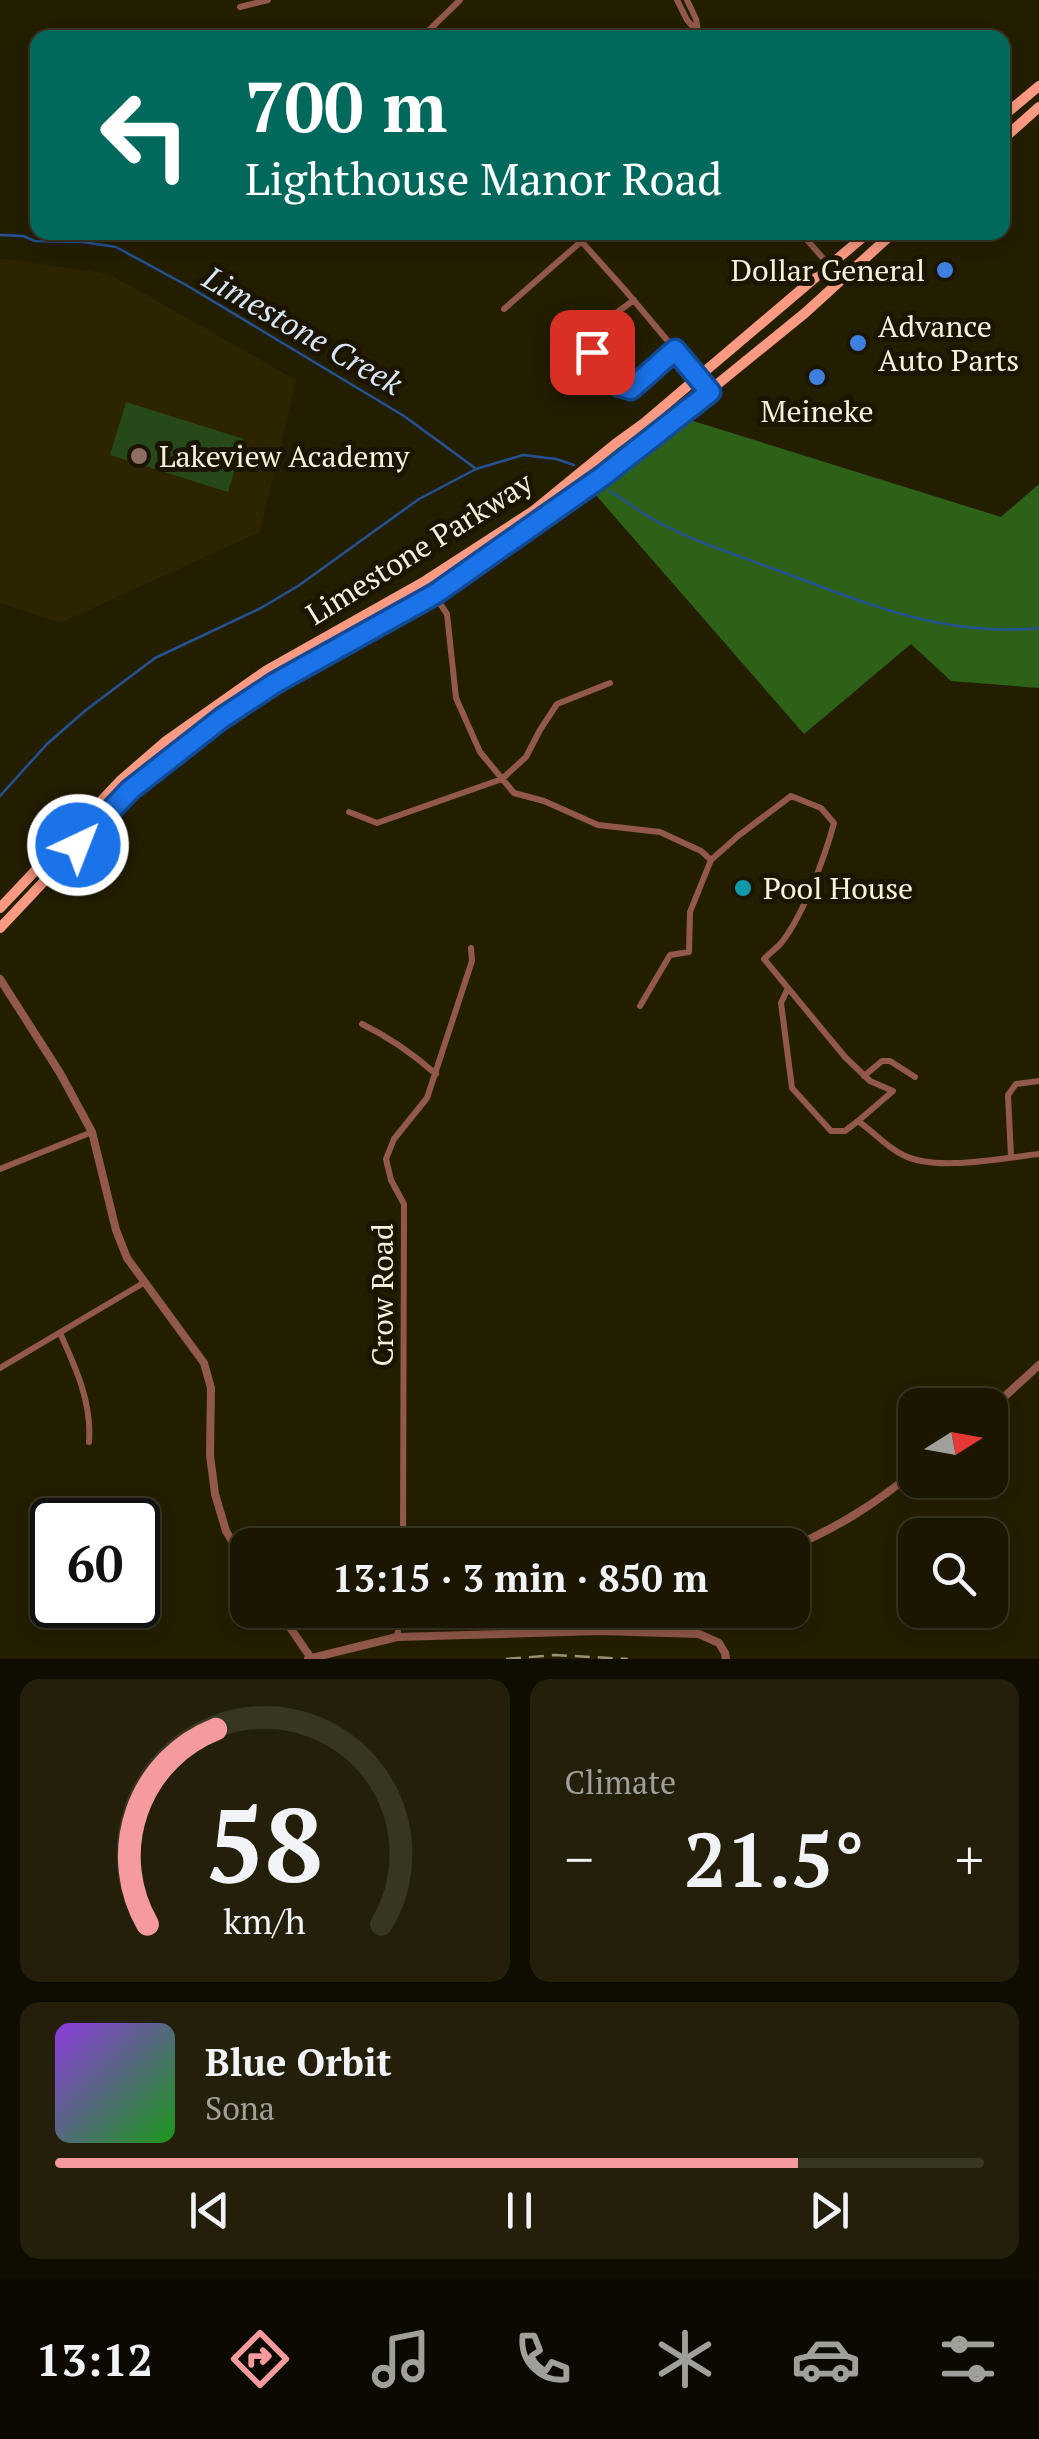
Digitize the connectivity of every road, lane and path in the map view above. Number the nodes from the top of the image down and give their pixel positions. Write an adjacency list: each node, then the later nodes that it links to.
1 (268, 0): 5 (street)
2 (460, 0): 6 (street)
3 (678, 0): 4 (street)
4 (687, 6): 7 (street)
5 (240, 7)
6 (429, 30)
7 (696, 30)
8 (1039, 86): 10 (main road)
9 (1039, 107): 11 (main road)
10 (1010, 111)
11 (1010, 133)
12 (807, 240): 16 (street)
13 (860, 240): 16 (main road, Limestone Parkway)
14 (885, 240): 21 (main road, Limestone Parkway)
15 (581, 241): 17 (street); 18 (street)
16 (830, 266): 20 (main road, Limestone Parkway)
17 (634, 300): 19 (street); 19 (street)
18 (504, 309)
19 (675, 350): 20 (street)
20 (698, 378): 21 (main road); 22 (main road, Limestone Parkway)
21 (710, 392): 23 (main road, Limestone Parkway)
22 (425, 580): 23 (street); 28 (main road, Limestone Parkway)
23 (435, 594): 25 (street); 29 (main road, Limestone Parkway)
24 (610, 683): 25 (street)
25 (502, 779): 26 (street); 27 (street)
26 (349, 812)
27 (711, 860): 32 (street); 33 (street)
28 (3, 903)
29 (0, 928)
30 (472, 948): 35 (street, Crow Road)
31 (0, 979): 40 (street)
32 (788, 988): 36 (street); 39 (street)
33 (640, 1006)
34 (362, 1024): 35 (street)
35 (436, 1074): 51 (street, Crow Road)
36 (864, 1076): 37 (street); 39 (street)
37 (914, 1077)
38 (1039, 1081): 42 (street)
39 (858, 1121): 42 (street)
40 (92, 1132): 43 (street); 44 (street)
41 (1039, 1154): 42 (street)
42 (1010, 1157)
43 (0, 1168)
44 (144, 1282): 45 (street); 52 (street)
45 (60, 1332): 47 (street); 49 (street)
46 (1039, 1365): 48 (street)
47 (0, 1368)
48 (1008, 1393)
49 (90, 1442)
50 (898, 1485): 53 (street)
51 (403, 1528)
52 (230, 1538)
53 (810, 1538)
54 (289, 1628): 59 (street)
55 (399, 1628): 58 (street)
56 (601, 1628): 57 (street)
57 (600, 1632): 58 (street); 60 (street)
58 (398, 1637): 59 (street)
59 (309, 1659)
60 (726, 1659)

